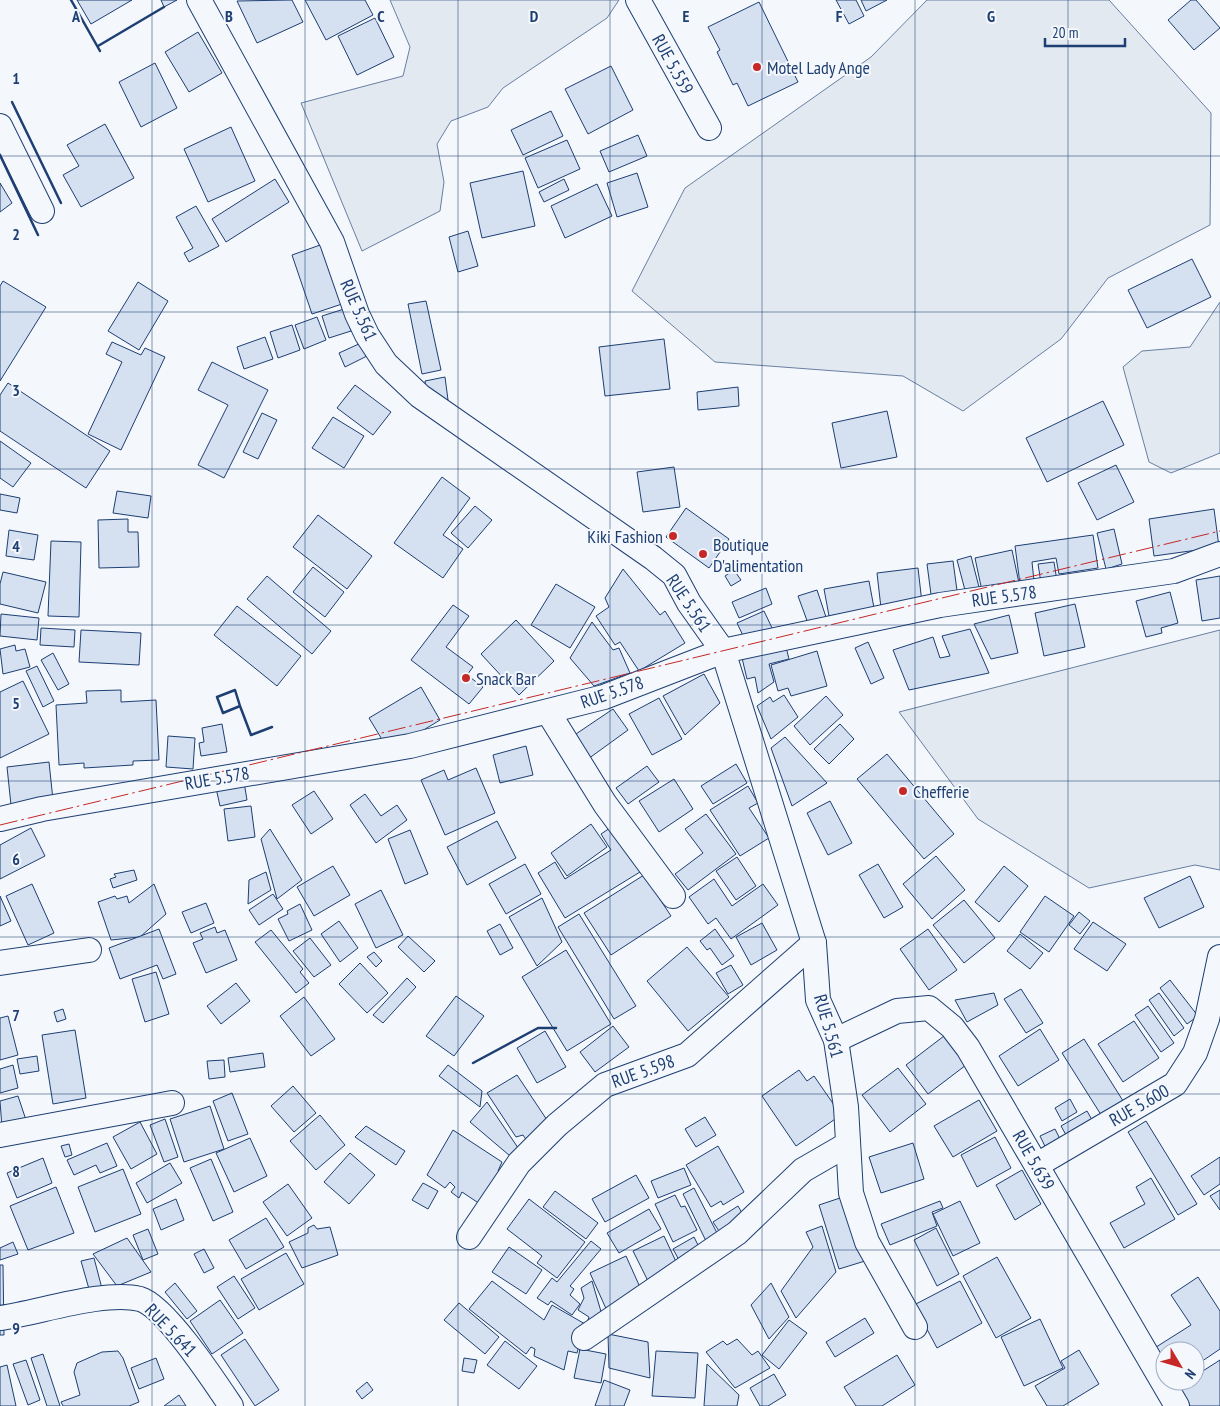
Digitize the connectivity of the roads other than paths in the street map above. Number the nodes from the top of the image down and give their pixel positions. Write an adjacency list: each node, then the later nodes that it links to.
1 (199, 0): 7 (street, RUE 5.561)
2 (638, 0): 4 (street, RUE 5.559)
3 (0, 126): 5 (street)
4 (709, 128)
5 (42, 210)
6 (1220, 554): 7 (street, RUE 5.578)
7 (723, 652): 8 (street, RUE 5.578); 11 (street, RUE 5.561)
8 (548, 712): 9 (street, RUE 5.578); 10 (street)
9 (0, 820)
10 (673, 896)
11 (814, 943): 15 (street, RUE 5.561); 20 (street, RUE 5.598)
12 (89, 950): 14 (street)
13 (1220, 957): 19 (street, RUE 5.600)
14 (0, 964)
15 (836, 1040): 18 (street, RUE 5.561); 19 (street, RUE 5.639)
16 (172, 1103): 17 (street)
17 (0, 1135)
18 (848, 1144): 22 (street, RUE 5.561); 23 (street)
19 (1037, 1165): 25 (street, RUE 5.639)
20 (469, 1237)
21 (0, 1318): 24 (street, RUE 5.641)
22 (916, 1327)
23 (584, 1338)
24 (231, 1406)
25 (1177, 1406)

